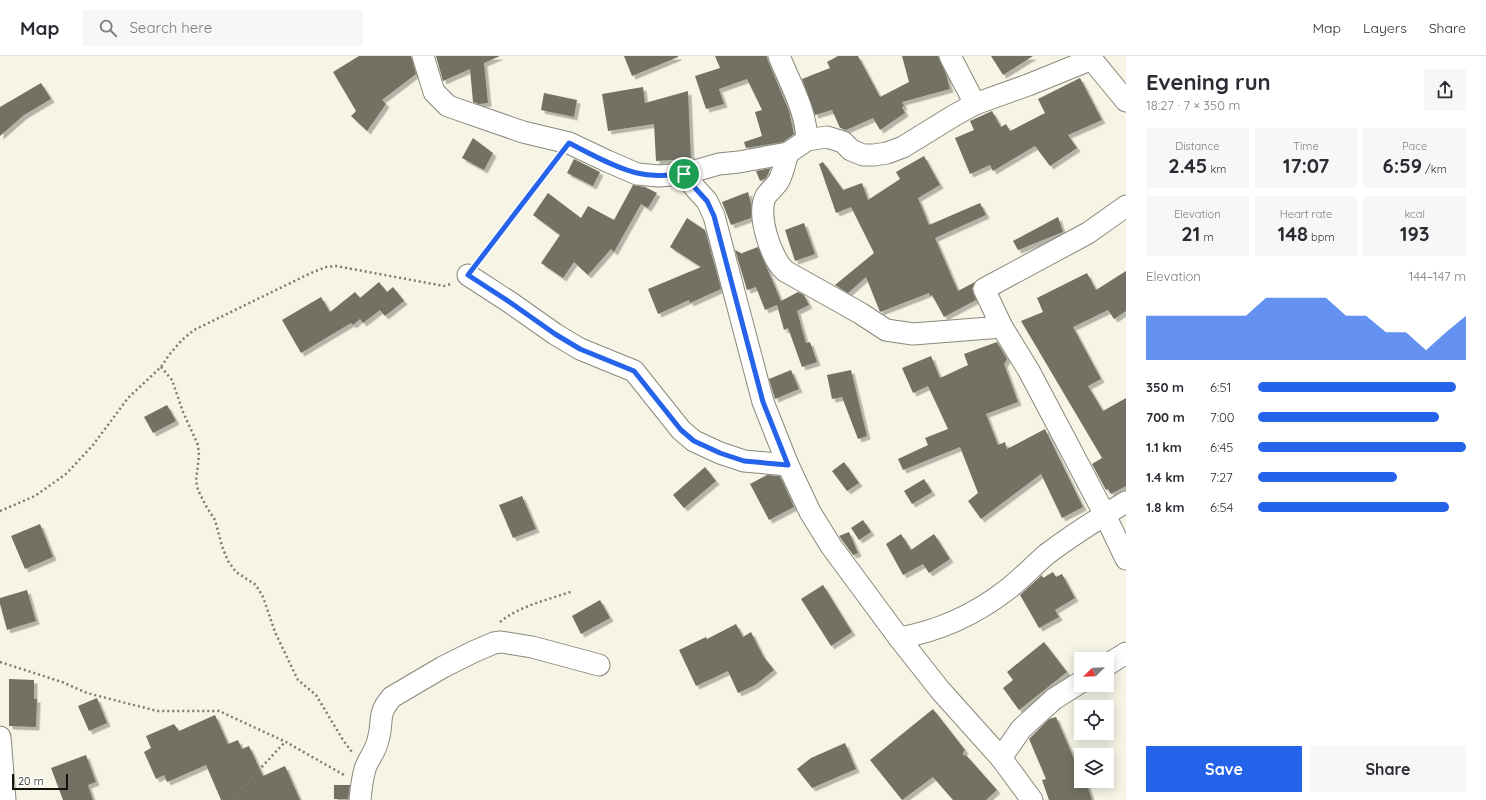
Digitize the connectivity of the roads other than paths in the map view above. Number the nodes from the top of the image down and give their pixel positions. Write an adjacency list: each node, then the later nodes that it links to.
1 (423, 56): 9 (street)
2 (779, 56): 7 (street)
3 (950, 56): 6 (street)
4 (1090, 58): 5 (street); 6 (street)
5 (1126, 101)
6 (975, 104): 7 (street)
7 (807, 140): 8 (street)
8 (788, 153): 9 (street); 12 (street)
9 (684, 174): 13 (street)
10 (1126, 206): 12 (street)
11 (468, 275): 13 (street)
12 (1002, 327): 15 (street)
13 (788, 465): 17 (street)
14 (1126, 502): 15 (street)
15 (1105, 515): 16 (street); 17 (street)
16 (1126, 560)
17 (898, 638): 23 (street)
18 (1126, 652): 19 (street)
19 (1114, 660)
20 (599, 665): 24 (street)
21 (1074, 686): 23 (street)
22 (0, 737): 25 (street)
23 (1001, 758): 26 (street)
24 (362, 784)
25 (5, 800)
26 (1032, 800)

